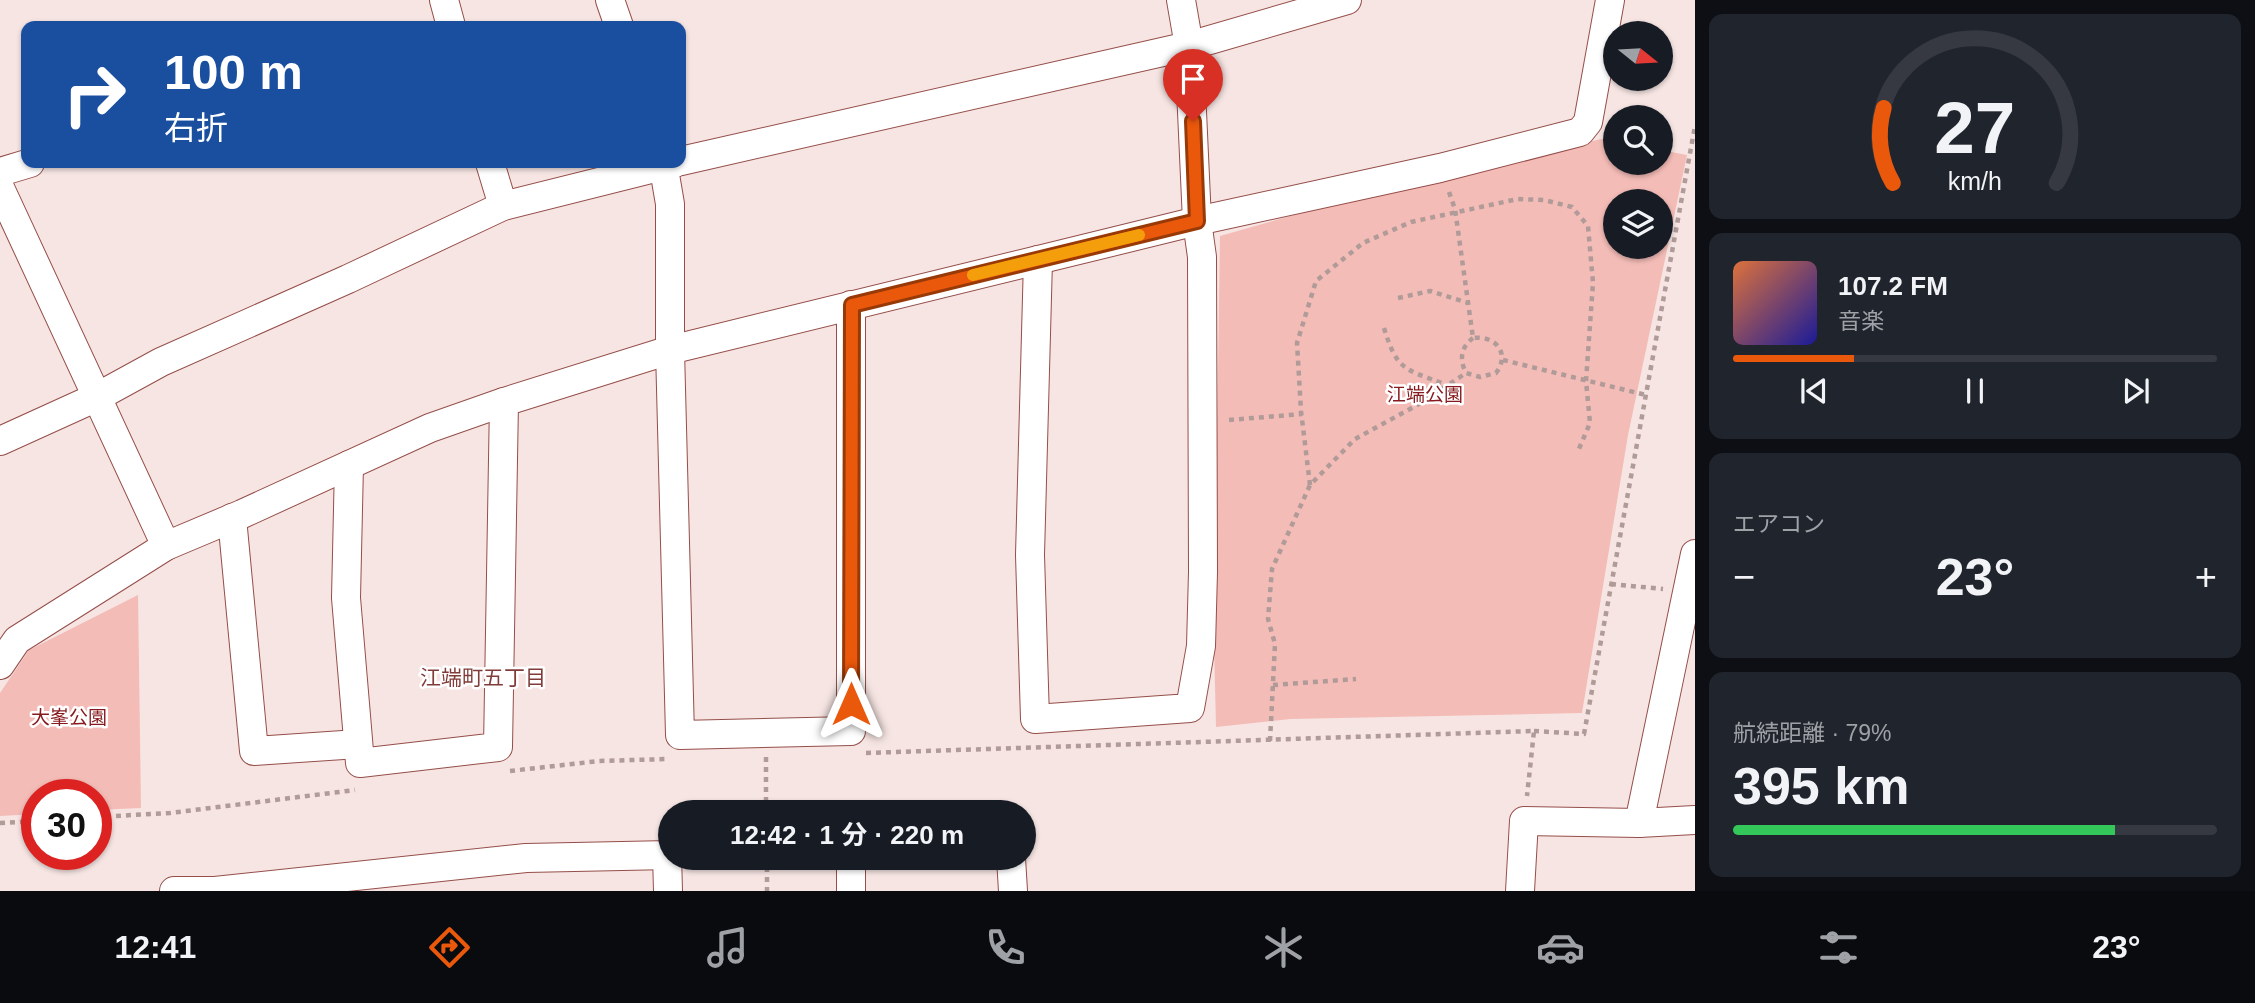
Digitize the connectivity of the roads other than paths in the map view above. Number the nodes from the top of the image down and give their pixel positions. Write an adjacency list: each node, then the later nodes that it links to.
1 (444, 0): 6 (street)
2 (610, 0): 7 (street)
3 (1181, 0): 8 (street)
4 (1347, 0): 8 (street)
5 (1610, 0): 17 (street)
6 (450, 21)
7 (617, 21)
8 (1189, 46): 9 (street); 17 (street)
9 (686, 160)
10 (21, 166): 14 (street)
11 (492, 168): 16 (street)
12 (651, 168): 16 (street)
13 (671, 168): 20 (street)
14 (0, 172)
15 (0, 188): 21 (street)
16 (503, 205): 21 (street)
17 (1197, 221): 18 (street); 18 (street)
18 (1038, 260): 19 (street)
19 (852, 305): 20 (street); 20 (street)
20 (670, 350): 22 (street)
21 (97, 397): 23 (street); 26 (street)
22 (504, 402): 24 (street); 29 (street)
23 (0, 441)
24 (349, 466): 25 (street); 29 (street)
25 (232, 518): 26 (street); 29 (street)
26 (166, 546): 28 (street)
27 (1695, 554): 31 (street)
28 (0, 665)
29 (358, 744)
30 (1695, 820): 31 (street)
31 (1639, 823): 40 (street)
32 (658, 855): 36 (street)
33 (669, 870): 37 (street)
34 (851, 870): 38 (street)
35 (1012, 870): 39 (street)
36 (174, 891)
37 (668, 891)
38 (851, 891)
39 (1013, 891)
40 (1520, 891)

